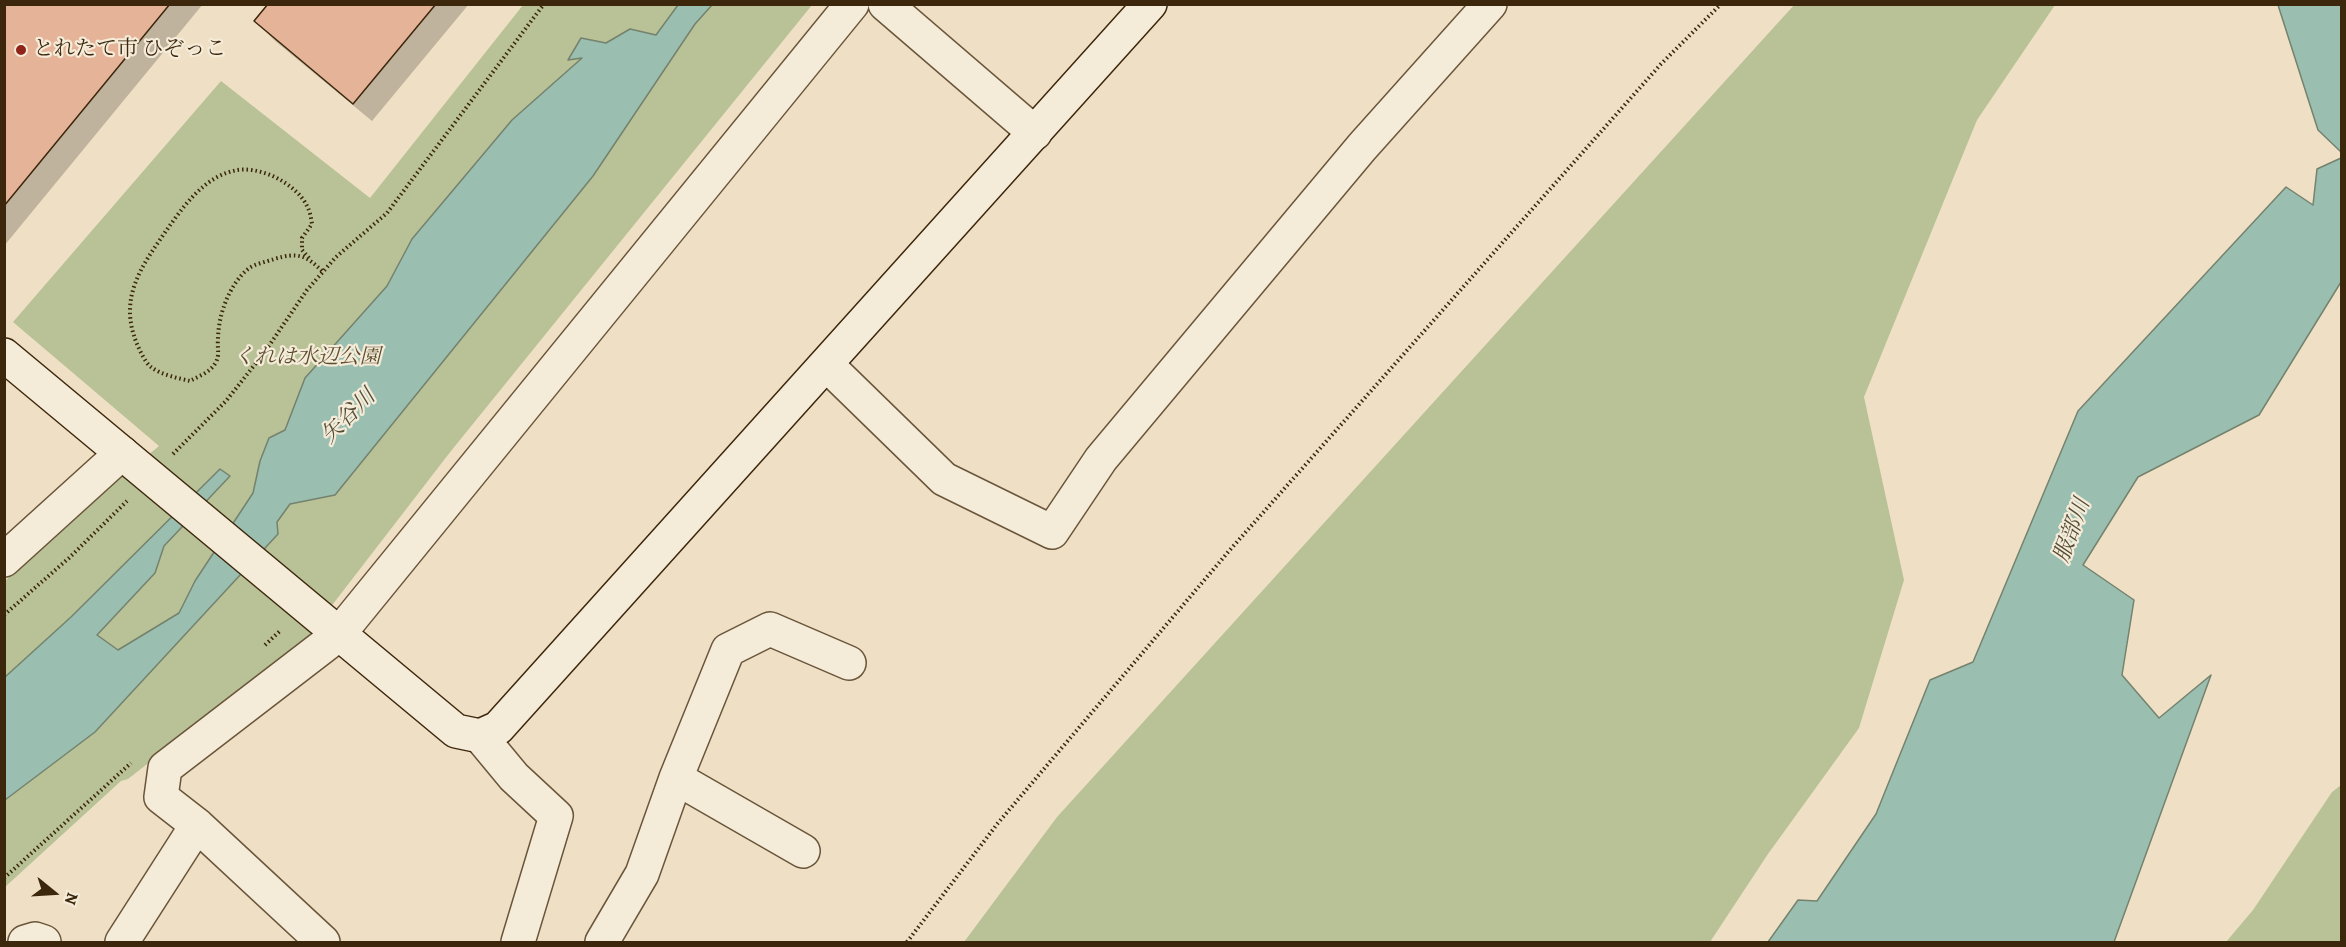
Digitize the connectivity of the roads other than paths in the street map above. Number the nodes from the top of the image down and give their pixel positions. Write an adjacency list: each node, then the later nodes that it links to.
1 (852, 4): 10 (street)
2 (885, 4): 5 (street)
3 (1150, 4): 5 (street)
4 (1490, 4): 7 (street)
5 (1035, 133): 7 (street)
6 (4, 355): 8 (street)
7 (827, 365): 12 (street)
8 (122, 453): 9 (street); 10 (street)
9 (4, 560)
10 (339, 635): 12 (street); 14 (street)
11 (849, 663): 13 (street)
12 (480, 736): 20 (street)
13 (676, 778): 15 (street); 21 (street)
14 (198, 825): 18 (street); 19 (street)
15 (803, 851)
16 (25, 942): 17 (street)
17 (44, 942)
18 (122, 942)
19 (323, 942)
20 (518, 942)
21 (602, 942)

